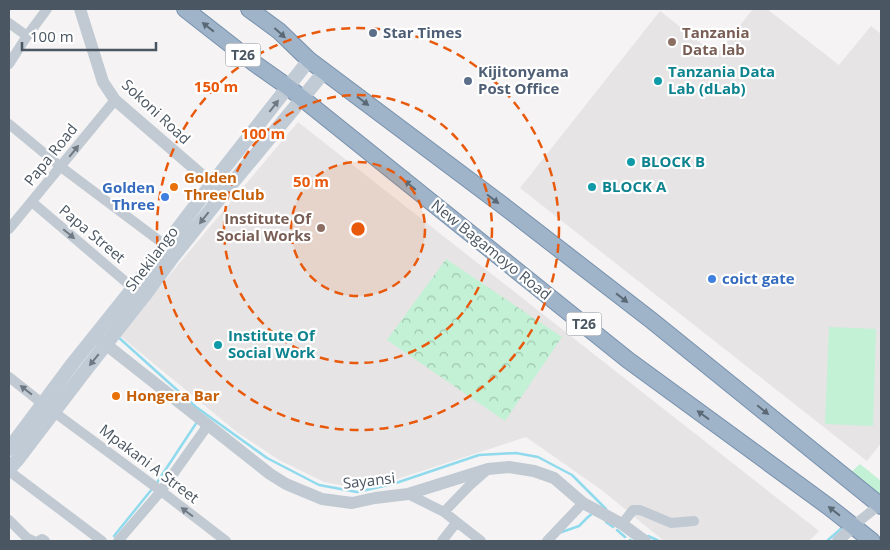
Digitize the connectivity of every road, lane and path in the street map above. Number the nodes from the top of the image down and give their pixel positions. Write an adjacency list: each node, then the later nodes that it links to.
1 (47, 9): 6 (street)
2 (80, 9): 12 (street, Sokoni Road)
3 (185, 9): 10 (highway, New Bagamoyo Road / T26, one-way to 3)
4 (249, 9): 7 (highway, T26, one-way to 7)
5 (9, 23): 6 (street)
6 (26, 36): 8 (street)
7 (308, 60): 9 (highway, T26); 10 (main road, Shekilango)
8 (9, 64)
9 (324, 72): 11 (main road, Shekilango); 31 (highway, T26, one-way to 31)
10 (288, 88): 11 (highway, New Bagamoyo Road / T26); 15 (main road, Shekilango, one-way to 10)
11 (302, 99): 16 (main road, Shekilango); 37 (highway, New Bagamoyo Road / T26, one-way to 11)
12 (115, 100): 14 (street, Papa Road, one-way to 12); 15 (street, Sokoni Road)
13 (9, 124): 14 (street)
14 (60, 167): 17 (street, Papa Road); 19 (street)
15 (211, 184): 16 (street, Sokoni Road); 19 (main road, Shekilango)
16 (224, 193): 21 (main road, Shekilango, one-way to 21)
17 (32, 202): 18 (street, Papa Road); 20 (street, Papa Street, one-way to 20)
18 (9, 229)
19 (165, 245): 20 (main road, Shekilango)
20 (133, 288): 21 (main road, Shekilango)
21 (101, 340): 23 (main road, Shekilango); 24 (street, Sayansi)
22 (9, 377): 23 (street, Mpakani A Street, one-way to 22)
23 (48, 408): 25 (main road, Shekilango); 27 (main road, Shekilango); 28 (street, Mpakani A Street)
24 (208, 425): 28 (street); 29 (street, Sayansi)
25 (9, 449)
26 (488, 468): 29 (street, Sayansi); 30 (street, Sayansi); 32 (street)
27 (9, 470): 41 (street)
28 (161, 492): 42 (street); 43 (street, Mpakani A Street, one-way to 28)
29 (408, 494): 32 (street)
30 (583, 503): 36 (street, Sayansi); 46 (street)
31 (881, 506): 37 (street)
32 (444, 512): 35 (street)
33 (9, 520): 38 (street)
34 (694, 521): 36 (street)
35 (456, 523): 44 (street); 45 (street)
36 (622, 524): 47 (street, Sayansi)
37 (853, 526): 48 (street); 49 (highway, New Bagamoyo Road / T26)
38 (34, 541)
39 (39, 541): 40 (street)
40 (45, 541)
41 (102, 541)
42 (118, 541)
43 (226, 541)
44 (442, 541)
45 (481, 541)
46 (547, 541)
47 (645, 541)
48 (838, 541)
49 (872, 541)

